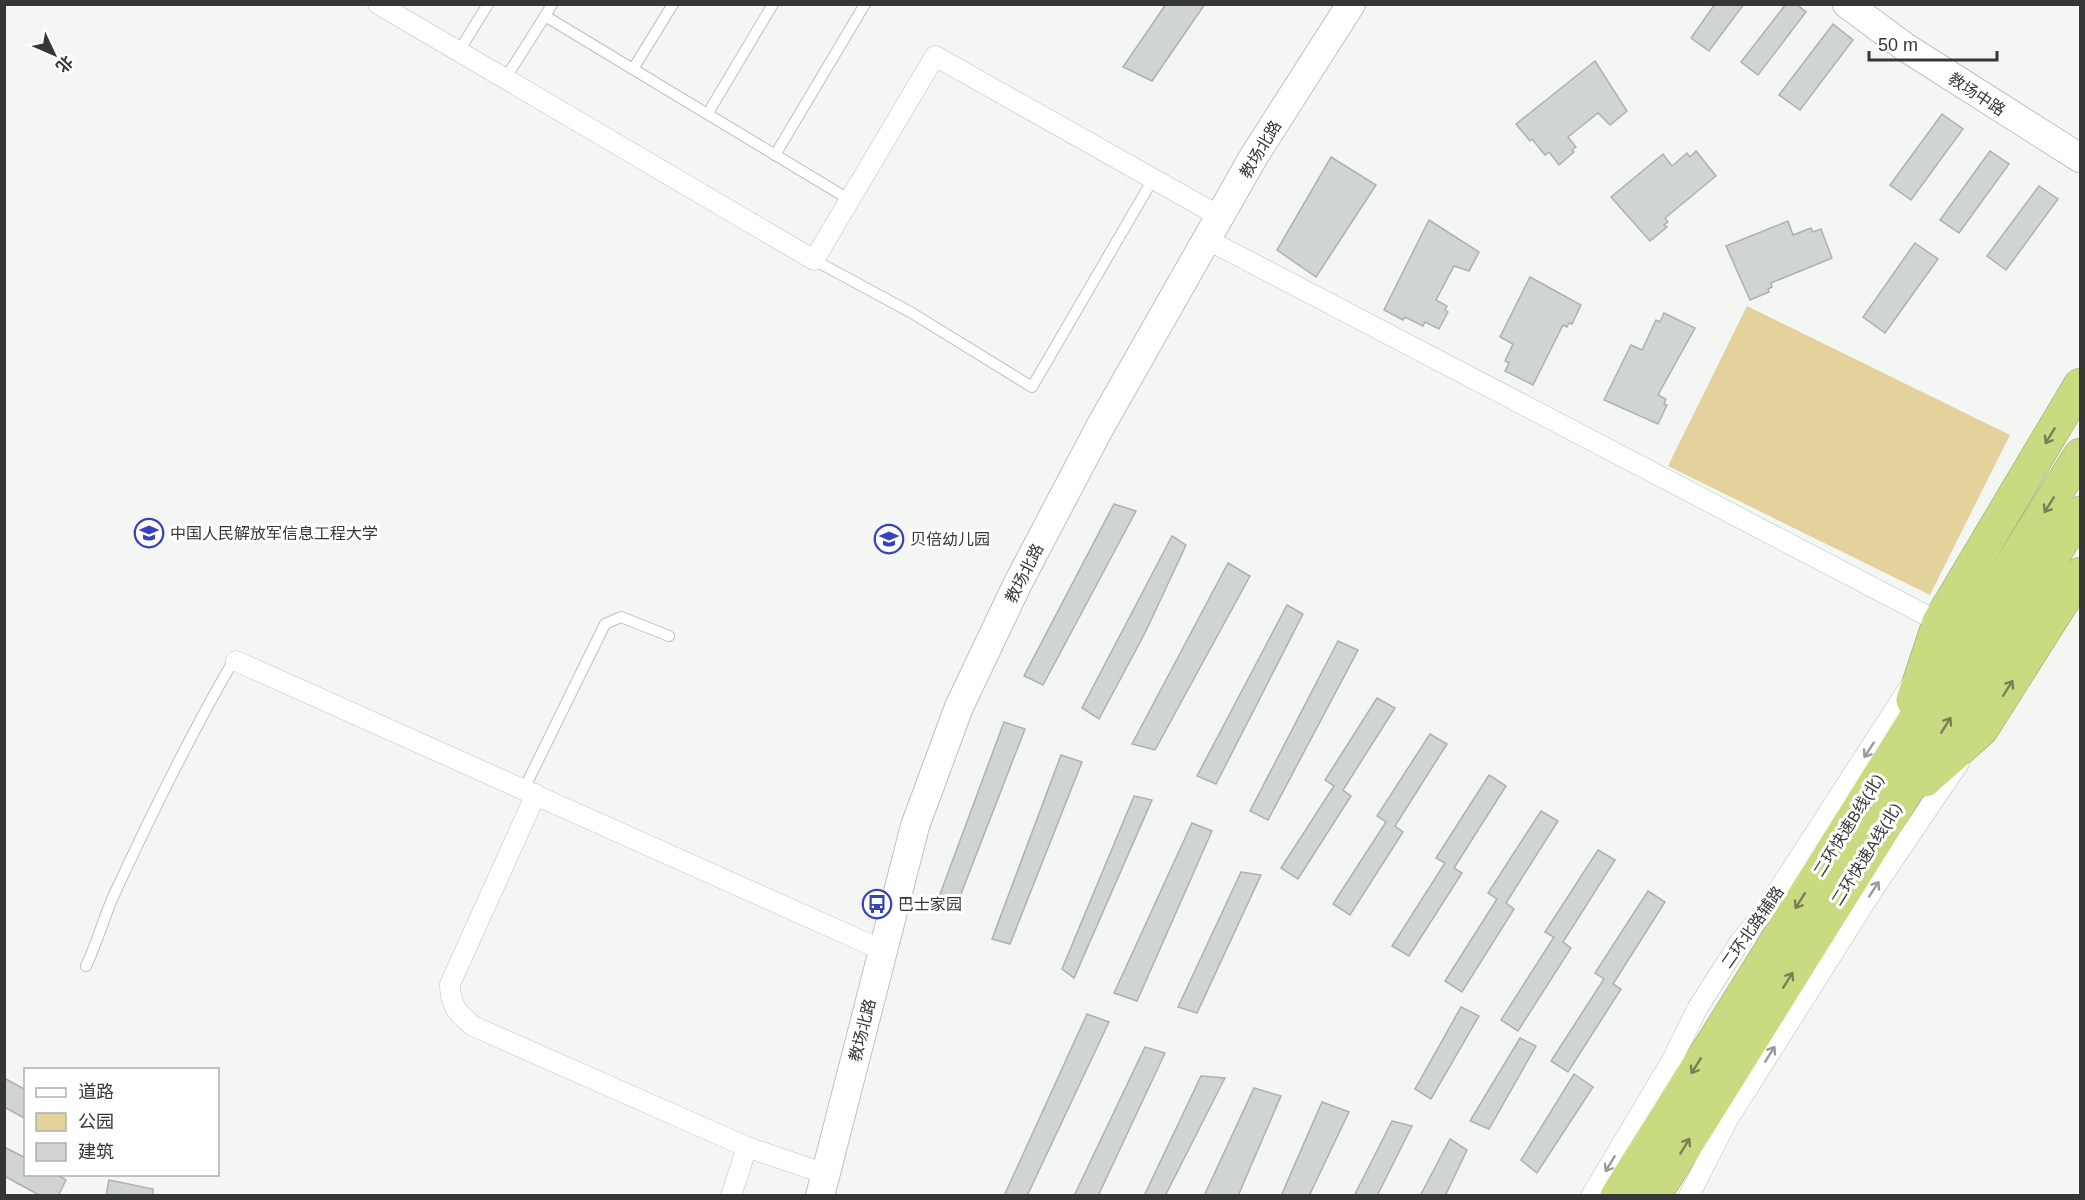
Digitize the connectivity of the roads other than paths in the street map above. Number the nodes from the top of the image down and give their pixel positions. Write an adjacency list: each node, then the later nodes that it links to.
1 (378, 4): 10 (street)
2 (488, 4): 10 (lane)
3 (552, 4): 9 (lane)
4 (674, 4): 11 (lane)
5 (773, 4): 13 (lane)
6 (865, 4): 14 (lane)
7 (1351, 4): 18 (street, 教场北路)
8 (1847, 4): 15 (street, 教场中路)
9 (545, 16): 11 (lane); 12 (lane)
10 (459, 51): 12 (street)
11 (633, 69): 13 (lane)
12 (505, 80): 19 (street)
13 (708, 113): 14 (lane)
14 (774, 155): 17 (lane)
15 (2080, 158)
16 (1153, 179): 17 (street); 18 (street); 19 (lane)
17 (850, 200): 19 (street)
18 (1214, 228): 24 (street); 32 (street, 教场北路)
19 (814, 260)
20 (2080, 386): 24 (highway, one-way to 24)
21 (2080, 455): 29 (highway, 二环快速B线(北), one-way to 29)
22 (2080, 513): 31 (highway, 二环快速A线(北), one-way to 22)
23 (2080, 574): 28 (highway, one-way to 23)
24 (1939, 622): 27 (highway)
25 (669, 636): 30 (lane)
26 (236, 661): 30 (street); 33 (lane)
27 (1923, 666): 29 (highway); 37 (street, 二环北路辅路, one-way to 37)
28 (1982, 729): 31 (highway); 40 (street, one-way to 28)
29 (1903, 738): 38 (highway, 二环快速B线(北), one-way to 38)
30 (530, 792): 32 (street); 34 (street)
31 (1896, 805): 39 (highway, 二环快速A线(北), one-way to 31)
32 (882, 950): 35 (street, 教场北路)
33 (86, 966)
34 (747, 1147): 35 (street); 36 (street)
35 (823, 1185)
36 (731, 1196)
37 (1591, 1196)
38 (1617, 1196)
39 (1654, 1196)
40 (1689, 1196)

